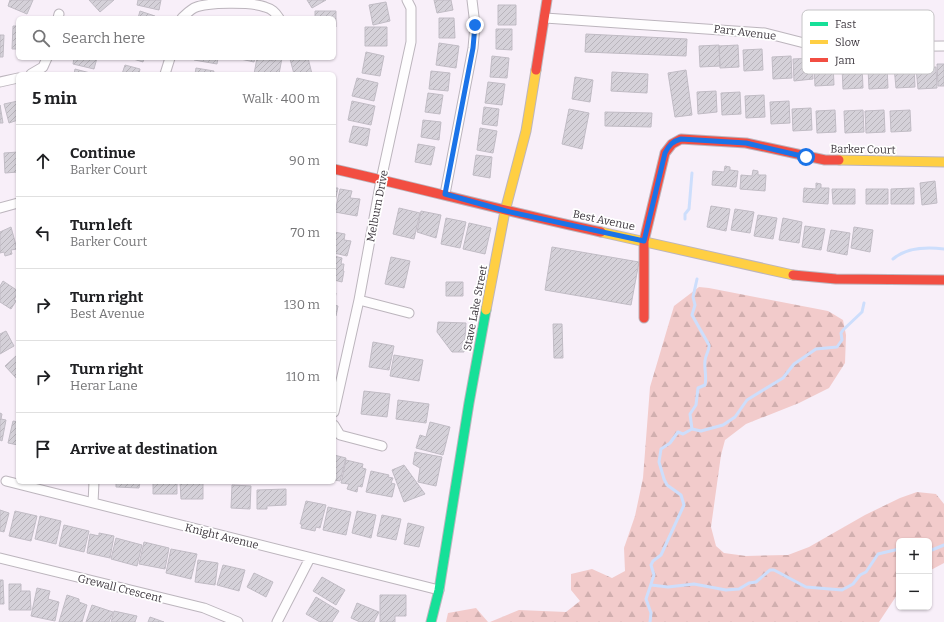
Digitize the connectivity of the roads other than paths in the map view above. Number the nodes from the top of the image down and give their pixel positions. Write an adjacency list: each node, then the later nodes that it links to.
1 (408, 0): 18 (street, Melburn Drive)
2 (472, 0): 19 (street)
3 (547, 0): 6 (street, Stave Lake Street)
4 (184, 16): 5 (street)
5 (278, 16)
6 (545, 18): 7 (street, Parr Avenue); 22 (street, Stave Lake Street)
7 (802, 42)
8 (934, 46): 9 (street, Parr Avenue)
9 (944, 46)
10 (46, 60): 12 (street)
11 (170, 60): 13 (street)
12 (35, 72)
13 (166, 72)
14 (16, 78): 15 (street)
15 (0, 82)
16 (944, 162): 23 (street, Barker Court)
17 (336, 169): 18 (street, Best Avenue)
18 (381, 180): 19 (street, Best Avenue); 25 (street, Melburn Drive)
19 (445, 194): 22 (street, Best Avenue)
20 (16, 204): 21 (street)
21 (0, 208)
22 (506, 211): 23 (street, Best Avenue); 38 (street, Stave Lake Street)
23 (644, 241): 24 (street, Best Avenue); 27 (street)
24 (944, 280)
25 (359, 300): 26 (street); 28 (street, Melburn Drive)
26 (409, 313)
27 (644, 318)
28 (336, 387)
29 (336, 428): 30 (street)
30 (382, 446)
31 (6, 480): 32 (street, Knight Avenue)
32 (16, 483)
33 (21, 484): 35 (street, Knight Avenue)
34 (94, 484): 35 (street)
35 (93, 503): 37 (street, Knight Avenue)
36 (0, 558): 39 (street, Grewall Crescent)
37 (310, 558): 38 (street, Knight Avenue); 40 (street)
38 (438, 590): 41 (street, Stave Lake Street)
39 (238, 622)
40 (277, 622)
41 (431, 622)

